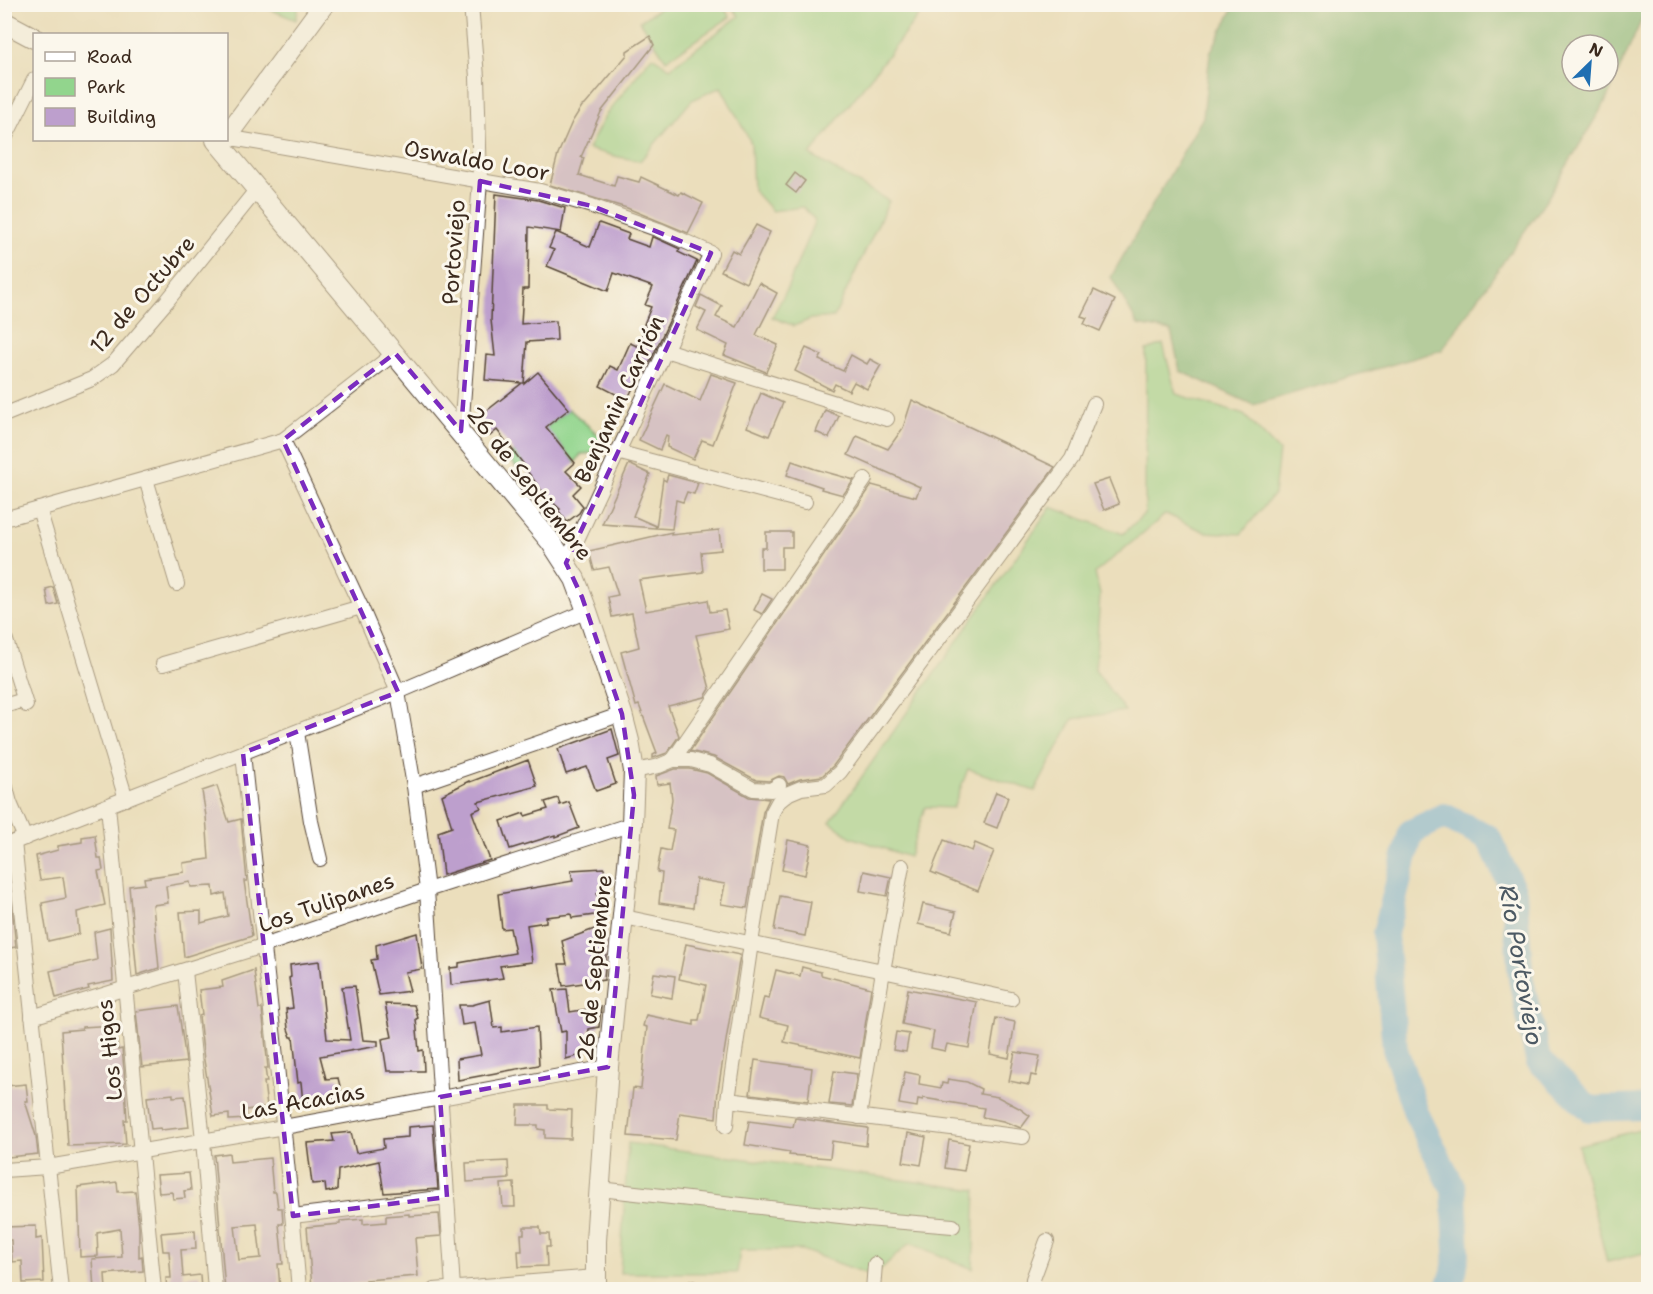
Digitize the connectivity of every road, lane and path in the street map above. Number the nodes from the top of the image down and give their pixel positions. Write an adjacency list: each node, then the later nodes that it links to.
1 (324, 4): 6 (street)
2 (471, 4): 9 (street, Portoviejo)
3 (4, 21): 4 (street)
4 (33, 37)
5 (33, 82): 7 (street)
6 (228, 136)
7 (4, 141)
8 (224, 141): 9 (street, Oswaldo Loor); 10 (street, 26 de Septiembre)
9 (480, 181): 11 (street, Oswaldo Loor); 17 (street, Portoviejo)
10 (258, 188): 13 (street, 26 de Septiembre); 15 (street, 12 de Octubre)
11 (711, 253): 12 (street, Benjamin Carrión)
12 (665, 350): 16 (street); 19 (street, Benjamin Carrión)
13 (395, 353): 17 (street, 26 de Septiembre); 18 (street)
14 (1094, 404): 49 (street)
15 (4, 415)
16 (887, 419)
17 (460, 431): 25 (street, 26 de Septiembre)
18 (283, 440): 20 (street); 27 (street)
19 (617, 452): 22 (street); 25 (street, Benjamin Carrión)
20 (146, 479): 23 (street); 26 (street)
21 (865, 479): 36 (street)
22 (805, 502)
23 (39, 509): 24 (street); 41 (street)
24 (4, 519)
25 (566, 563): 28 (street, 26 de Septiembre)
26 (177, 584)
27 (361, 607): 30 (street); 31 (street)
28 (587, 610): 31 (street); 33 (street, 26 de Septiembre)
29 (4, 634): 32 (street)
30 (163, 664)
31 (398, 692): 34 (street); 40 (street)
32 (4, 706)
33 (621, 714): 37 (street, 26 de Septiembre); 40 (street)
34 (297, 732): 35 (street); 45 (street)
35 (243, 753): 41 (street); 50 (street)
36 (673, 760): 37 (street); 39 (street)
37 (634, 771): 43 (street, 26 de Septiembre)
38 (5, 784): 44 (street)
39 (779, 785)
40 (414, 786): 47 (street)
41 (126, 799): 42 (street)
42 (108, 806): 44 (street); 53 (street, Los Higos)
43 (632, 824): 47 (street, Los Tulipanes); 48 (street, 26 de Septiembre)
44 (14, 842): 55 (street)
45 (320, 859)
46 (902, 866): 52 (street)
47 (427, 890): 50 (street, Los Tulipanes); 57 (street)
48 (624, 916): 49 (street); 56 (street, 26 de Septiembre)
49 (751, 943): 52 (street); 58 (street)
50 (263, 946): 51 (street, Los Tulipanes); 60 (street)
51 (185, 971): 53 (street, Los Tulipanes); 63 (street)
52 (883, 971): 54 (street); 59 (street)
53 (124, 989): 55 (street, Los Tulipanes); 64 (street, Los Higos)
54 (1011, 999)
55 (32, 1017): 65 (street)
56 (608, 1067): 57 (street, Las Acacias); 67 (street, 26 de Septiembre)
57 (441, 1096): 60 (street, Las Acacias); 68 (street)
58 (729, 1100): 59 (street); 61 (street)
59 (859, 1117): 62 (street)
60 (284, 1126): 63 (street, Las Acacias); 69 (street)
61 (726, 1126)
62 (1023, 1137)
63 (203, 1140): 64 (street, Las Acacias); 77 (street)
64 (141, 1151): 65 (street, Las Acacias); 76 (street, Los Higos)
65 (48, 1167): 66 (street, Las Acacias); 75 (street)
66 (4, 1170)
67 (600, 1189): 70 (street); 73 (street, 26 de Septiembre)
68 (447, 1197): 69 (street); 74 (street)
69 (293, 1216): 78 (street)
70 (953, 1226)
71 (1047, 1241): 81 (street)
72 (875, 1264): 80 (street)
73 (596, 1283): 74 (street)
74 (453, 1288): 79 (street)
75 (61, 1290)
76 (154, 1290)
77 (215, 1290)
78 (299, 1290)
79 (434, 1290)
80 (873, 1290)
81 (1032, 1290)

